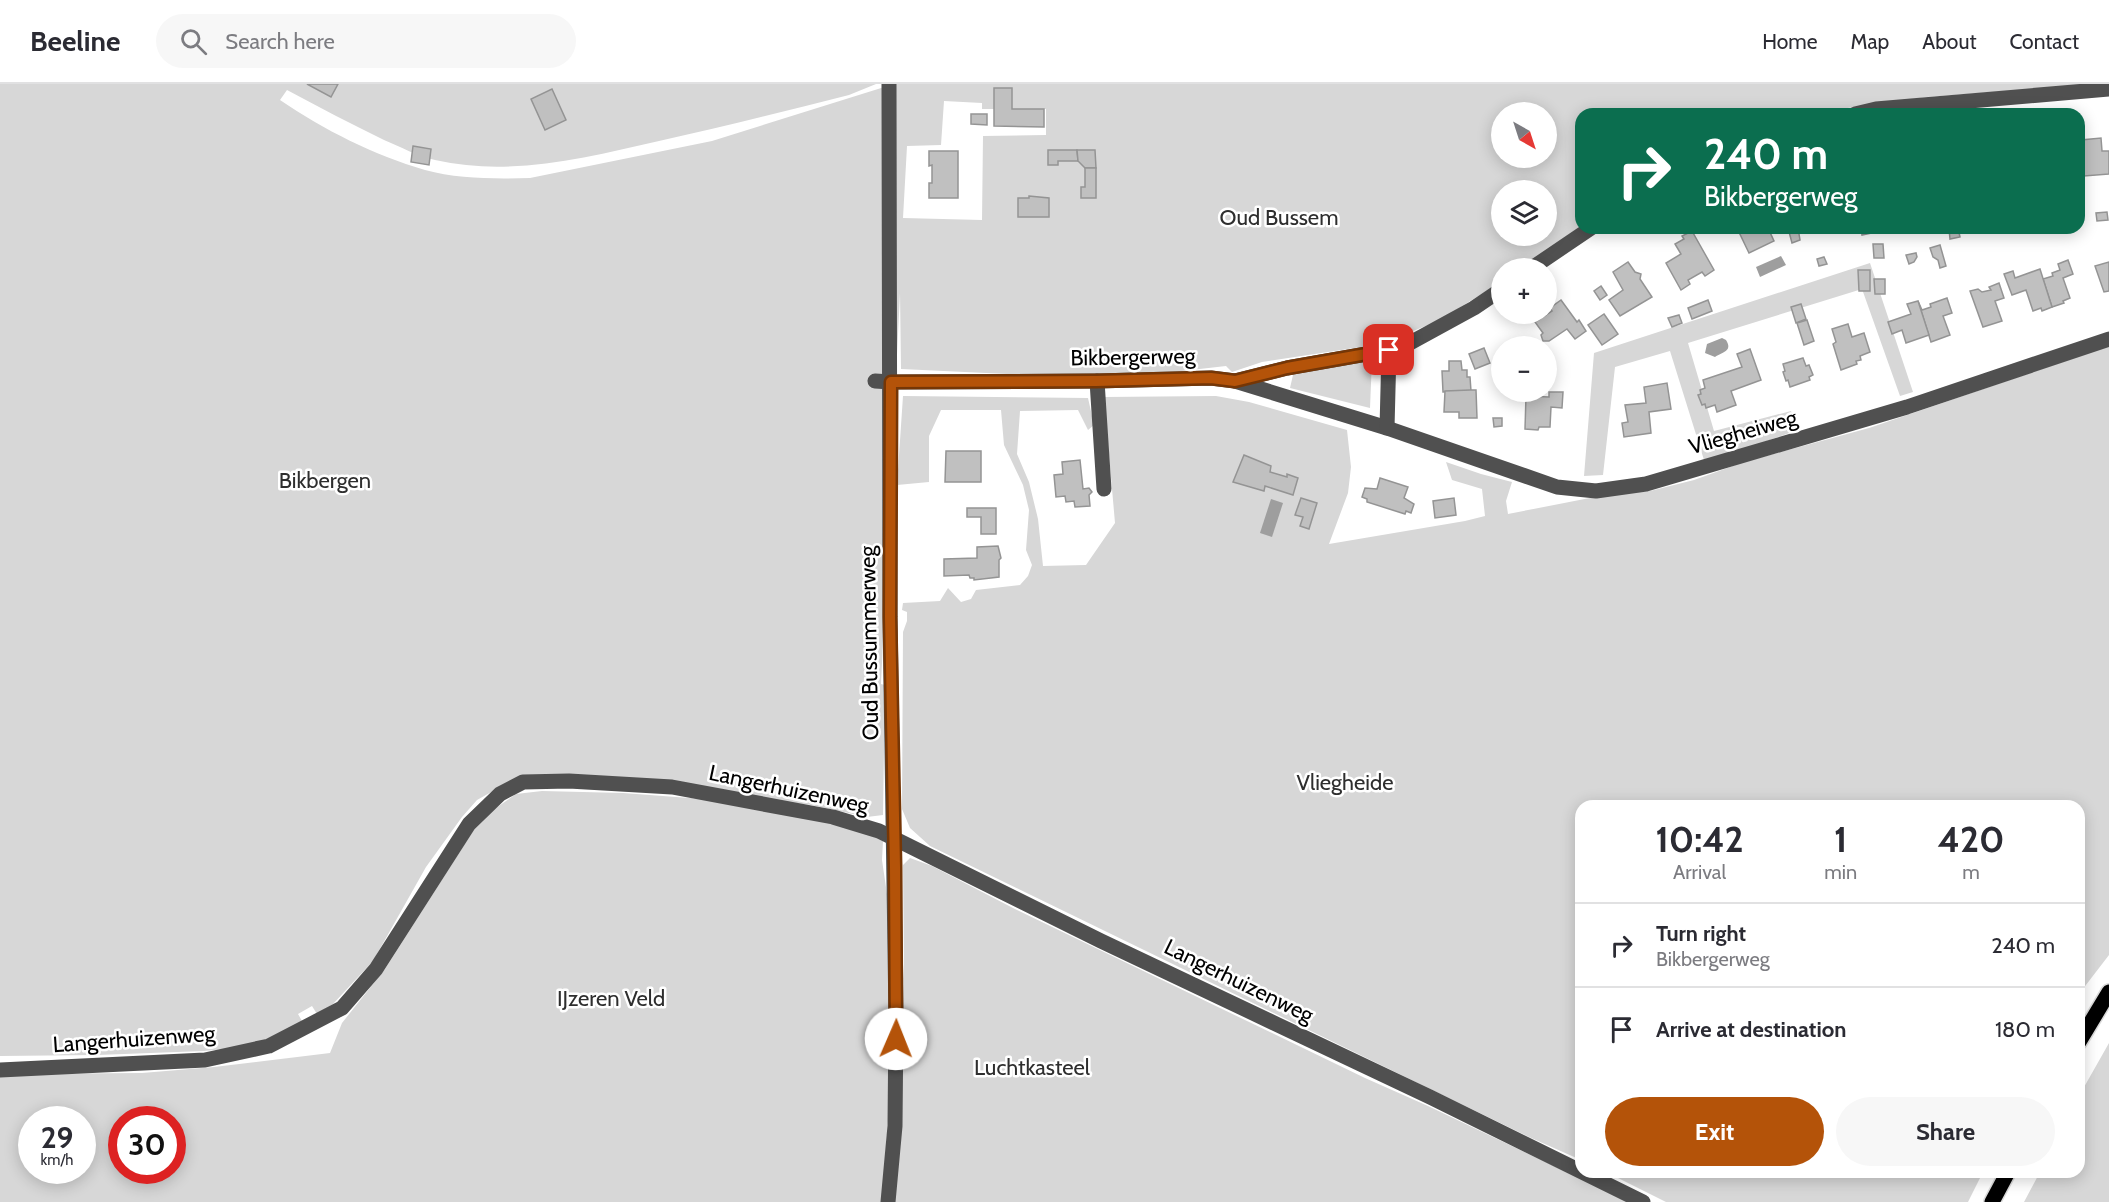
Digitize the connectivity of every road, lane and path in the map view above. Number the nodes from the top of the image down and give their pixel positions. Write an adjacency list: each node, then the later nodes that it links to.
1 (889, 84): 11 (street, Oud Bussummerweg)
2 (2109, 89): 3 (street)
3 (1888, 108)
4 (1581, 234): 5 (street)
5 (1546, 258)
6 (1491, 297): 8 (street, Bikbergerweg)
7 (2109, 339): 12 (street, Vliegheiweg)
8 (1389, 350): 10 (street, Bikbergerweg); 12 (street)
9 (1096, 381): 10 (street, Bikbergerweg); 11 (street, Bikbergerweg); 13 (street)
10 (1235, 381): 12 (street, Vliegheiweg)
11 (883, 382): 14 (street, Oud Bussummerweg)
12 (1387, 428)
13 (1104, 489)
14 (894, 839): 17 (street, Langerhuizenweg); 18 (street, Langerhuizenweg); 21 (street, Oud Bussummerweg)
15 (2109, 992): 16 (main road)
16 (2085, 1032)
17 (0, 1070)
18 (1575, 1169)
19 (1594, 1178): 22 (street, Langerhuizenweg)
20 (2005, 1178): 23 (main road)
21 (888, 1202)
22 (1643, 1202)
23 (1992, 1202)

